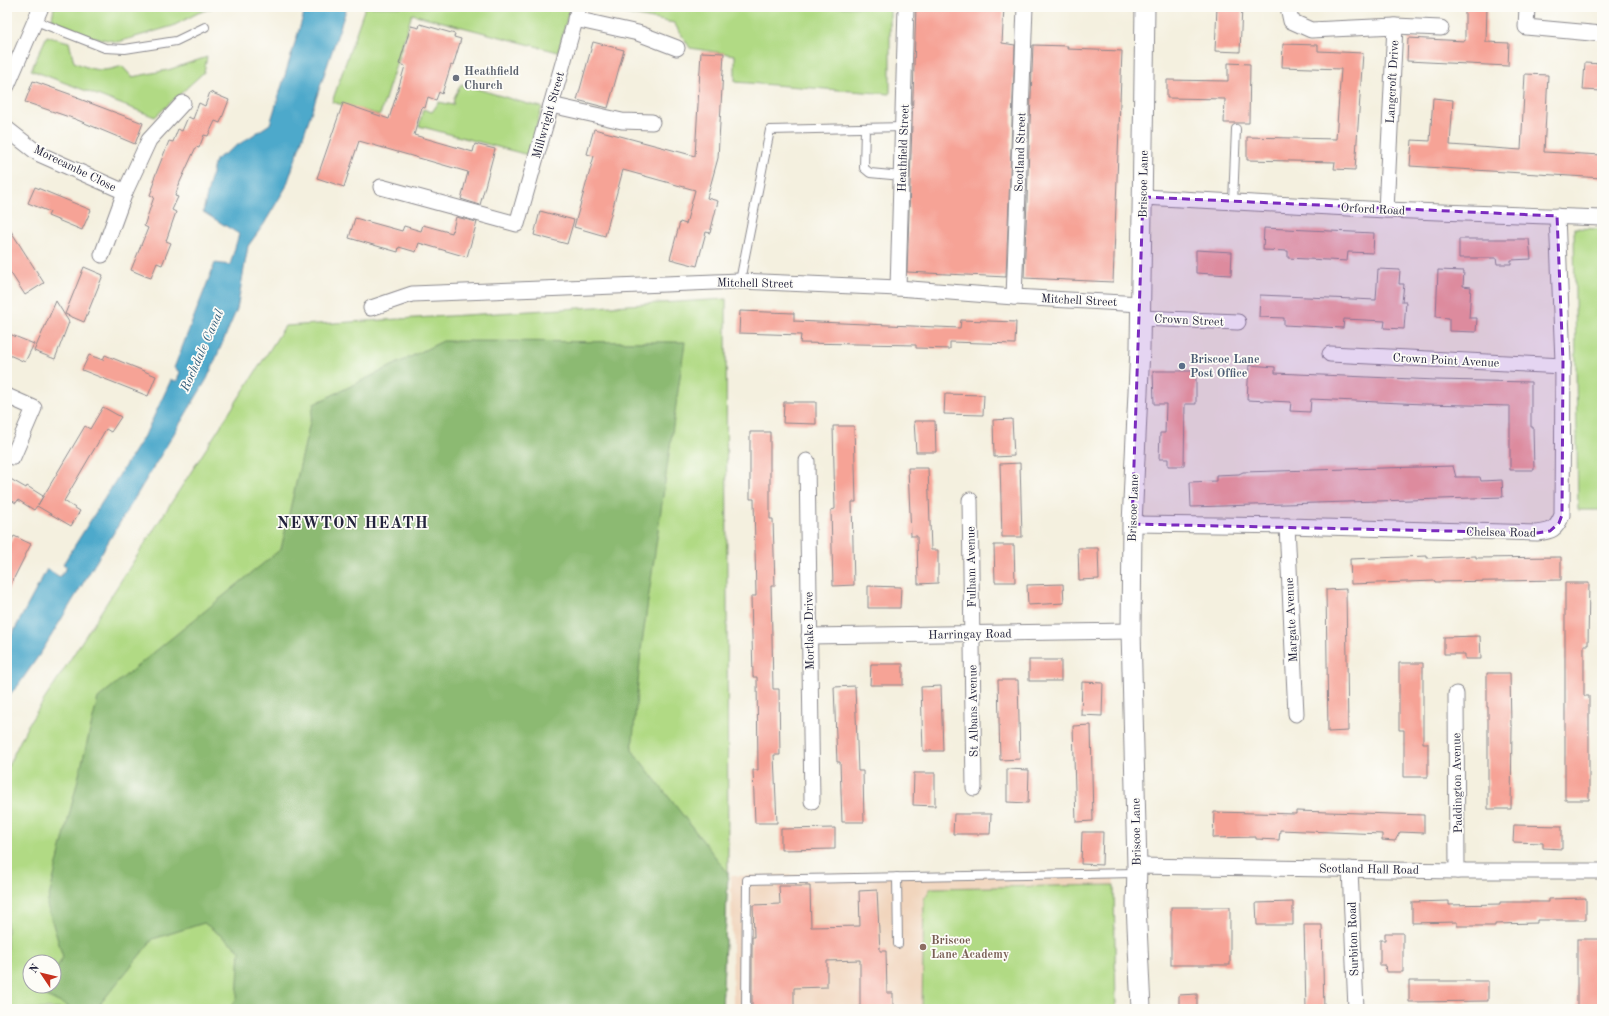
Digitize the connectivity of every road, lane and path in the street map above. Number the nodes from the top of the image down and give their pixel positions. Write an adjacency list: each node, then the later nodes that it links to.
1 (906, 7): 17 (street, Heathfield Street)
2 (1025, 7): 32 (street, Scotland Street)
3 (1145, 7): 24 (street, Briscoe Lane)
4 (1288, 7): 8 (street, Langcroft Drive)
5 (1527, 7): 11 (street)
6 (577, 13): 12 (street); 15 (street, Millwright Street)
7 (38, 14): 9 (lane); 13 (street)
8 (1395, 26): 10 (street); 26 (street, Langcroft Drive)
9 (206, 27)
10 (1441, 28)
11 (1602, 34)
12 (678, 48)
13 (7, 86)
14 (183, 103): 23 (street, Morecambe Close)
15 (551, 105): 16 (street); 22 (street, Millwright Street)
16 (652, 122)
17 (904, 127): 18 (lane); 21 (street, Heathfield Street)
18 (865, 128): 21 (lane); 30 (lane)
19 (7, 129): 23 (street, Morecambe Close)
20 (1236, 129): 25 (lane)
21 (902, 176): 31 (street, Heathfield Street)
22 (382, 187)
23 (125, 192): 29 (street, Morecambe Close)
24 (1143, 197): 25 (street, Orford Road); 34 (street, Briscoe Lane)
25 (1233, 202): 26 (street, Orford Road)
26 (1386, 210): 27 (street, Orford Road)
27 (1557, 216): 28 (street, Orford Road); 37 (street, Chelsea Road)
28 (1602, 218)
29 (102, 255)
30 (740, 281): 31 (street, Mitchell Street); 33 (street, Mitchell Street)
31 (898, 288): 32 (street, Mitchell Street)
32 (1014, 297): 34 (street, Mitchell Street)
33 (371, 308)
34 (1141, 310): 35 (street, Crown Street); 42 (street, Briscoe Lane)
35 (1238, 322)
36 (1330, 354): 37 (street, Crown Point Avenue)
37 (1562, 366): 43 (street, Chelsea Road)
38 (7, 396): 39 (street)
39 (13, 457)
40 (807, 461): 46 (street, Mortlake Drive)
41 (970, 500): 45 (street, Fulham Avenue)
42 (1132, 524): 43 (street, Chelsea Road); 44 (street, Briscoe Lane)
43 (1287, 526): 48 (street, Margate Avenue)
44 (1132, 631): 45 (street, Harringay Road); 52 (street, Briscoe Lane)
45 (972, 634): 46 (street, Harringay Road); 49 (street, St Albans Avenue)
46 (808, 636): 50 (street, Mortlake Drive)
47 (1456, 694): 53 (street, Paddington Avenue)
48 (1296, 714)
49 (974, 788)
50 (812, 801)
51 (1350, 869): 52 (street, Scotland Hall Road); 53 (street, Scotland Hall Road); 59 (street, Surbiton Road)
52 (1136, 870): 55 (lane); 58 (street, Briscoe Lane)
53 (1457, 871): 54 (street, Scotland Hall Road)
54 (1602, 871)
55 (897, 877): 56 (lane); 57 (lane)
56 (898, 944)
57 (746, 1009)
58 (1141, 1009)
59 (1356, 1009)

